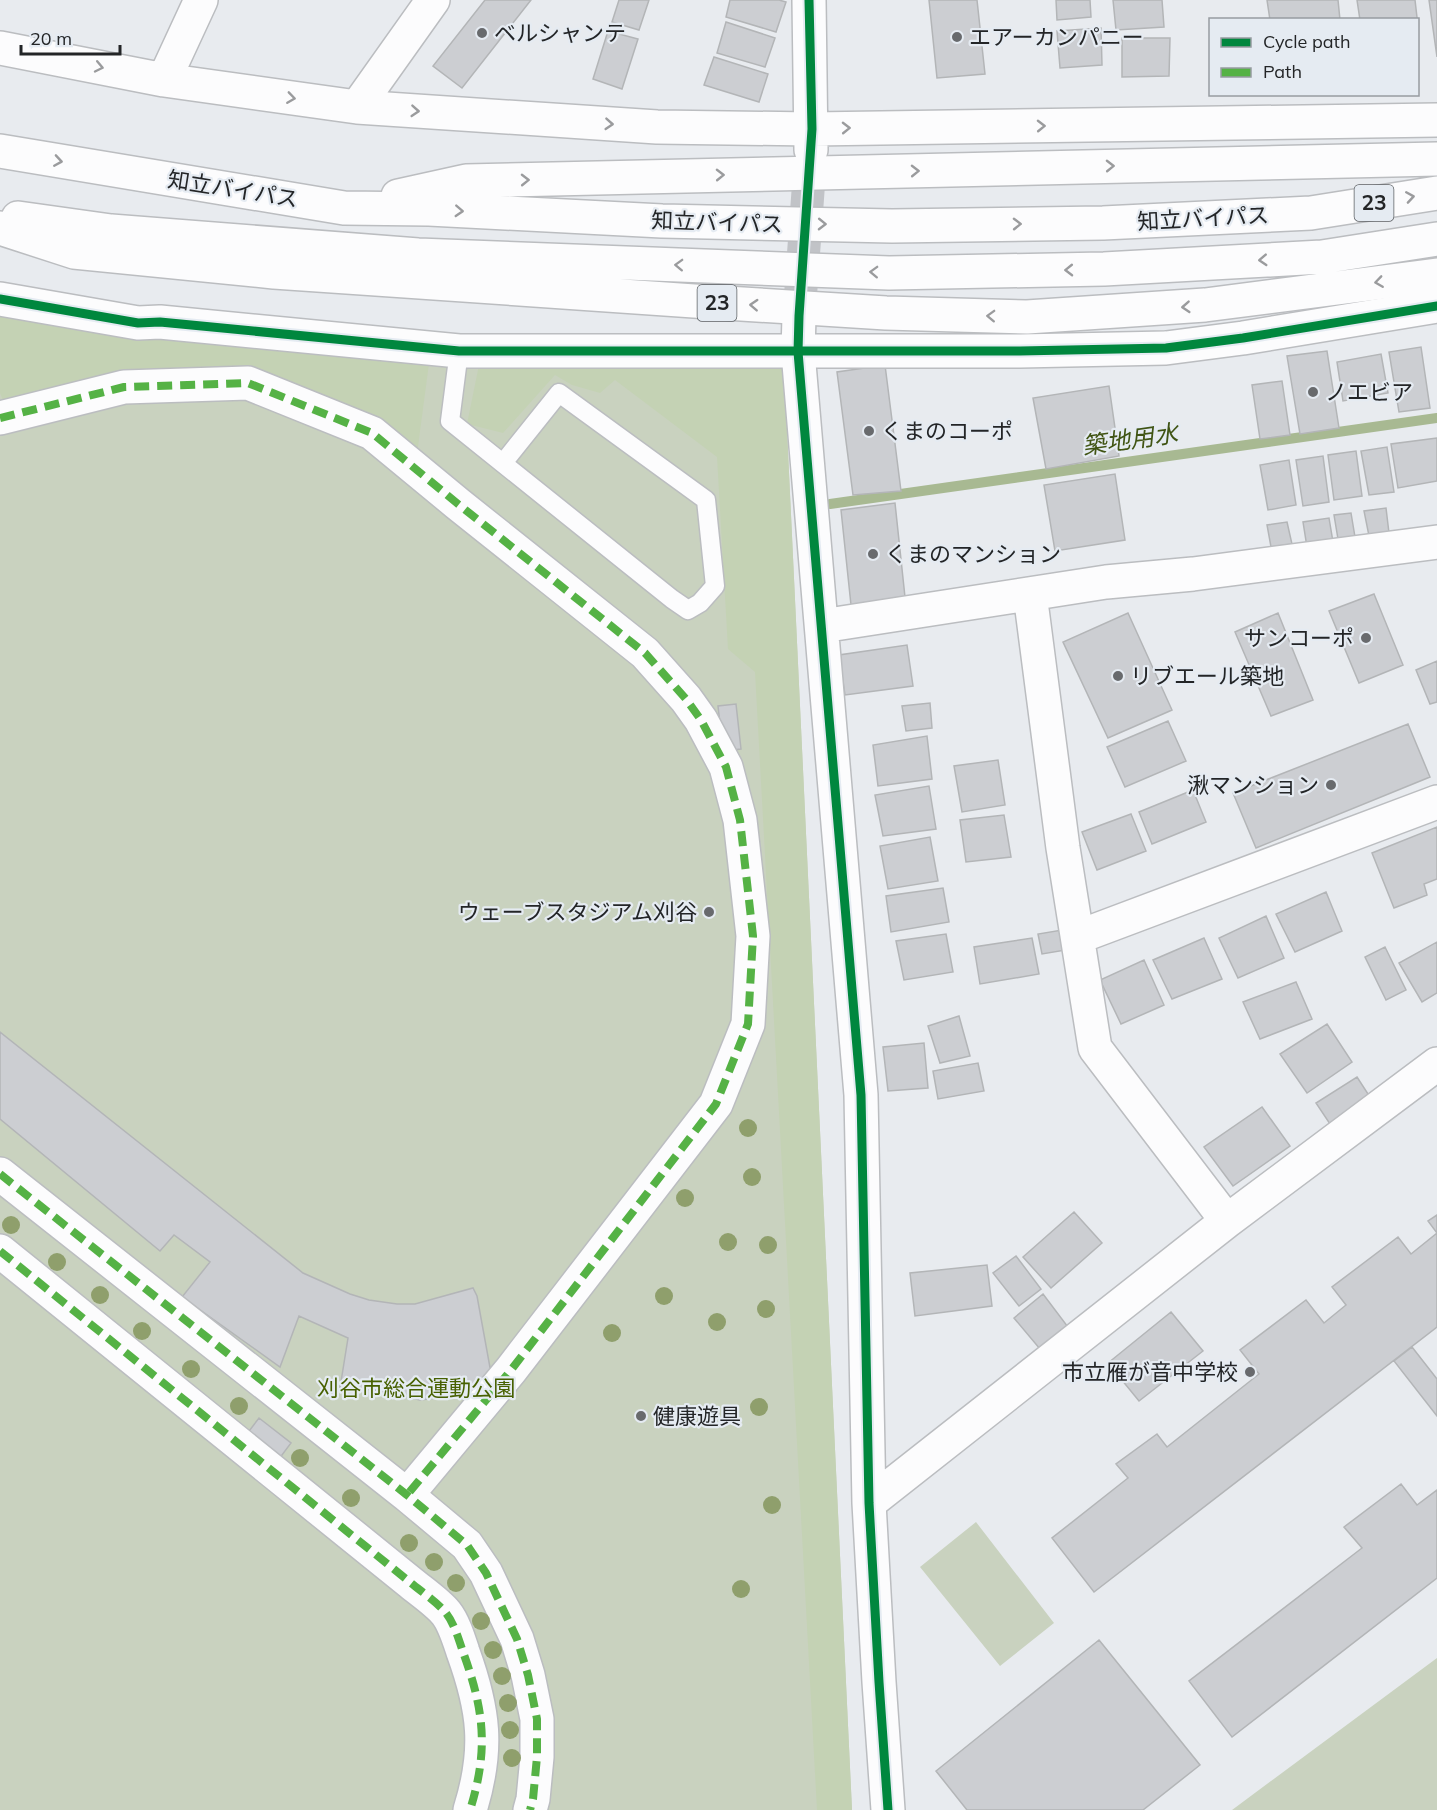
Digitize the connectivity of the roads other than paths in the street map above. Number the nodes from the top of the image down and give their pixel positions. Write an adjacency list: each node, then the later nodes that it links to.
1 (201, 0): 5 (main road)
2 (433, 0): 6 (main road)
3 (809, 0): 8 (main road)
4 (0, 48): 5 (main road, one-way to 5)
5 (164, 80): 6 (main road, one-way to 6)
6 (357, 107): 8 (main road, one-way to 8)
7 (1437, 120): 8 (main road, one-way to 7)
8 (811, 139)
9 (0, 152): 12 (main road, 知立バイパス / 23, one-way to 12)
10 (1437, 159): 12 (main road, one-way to 10)
11 (1437, 193): 12 (main road, 知立バイパス / 23, one-way to 11)
12 (344, 207)
13 (0, 215): 15 (main road, 知立バイパス / 23, one-way to 13)
14 (0, 228): 16 (main road, 23, one-way to 14)
15 (1437, 239)
16 (1437, 275)
17 (0, 299): 20 (main road)
18 (1437, 306): 21 (main road)
19 (799, 316): 21 (main road)
20 (459, 351): 21 (main road); 23 (lane)
21 (798, 352): 26 (main road)
22 (0, 418): 33 (main road)
23 (503, 463): 23 (lane)
24 (1437, 542): 25 (main road)
25 (1030, 594): 26 (main road); 28 (main road)
26 (822, 626): 34 (main road)
27 (1437, 802): 28 (main road)
28 (1078, 937): 31 (main road)
29 (1437, 1064): 31 (main road)
30 (0, 1174): 33 (main road)
31 (1227, 1221): 34 (main road)
32 (0, 1251): 35 (main road)
33 (407, 1495): 36 (main road)
34 (869, 1503): 37 (main road)
35 (470, 1810)
36 (530, 1810)
37 (888, 1810)

